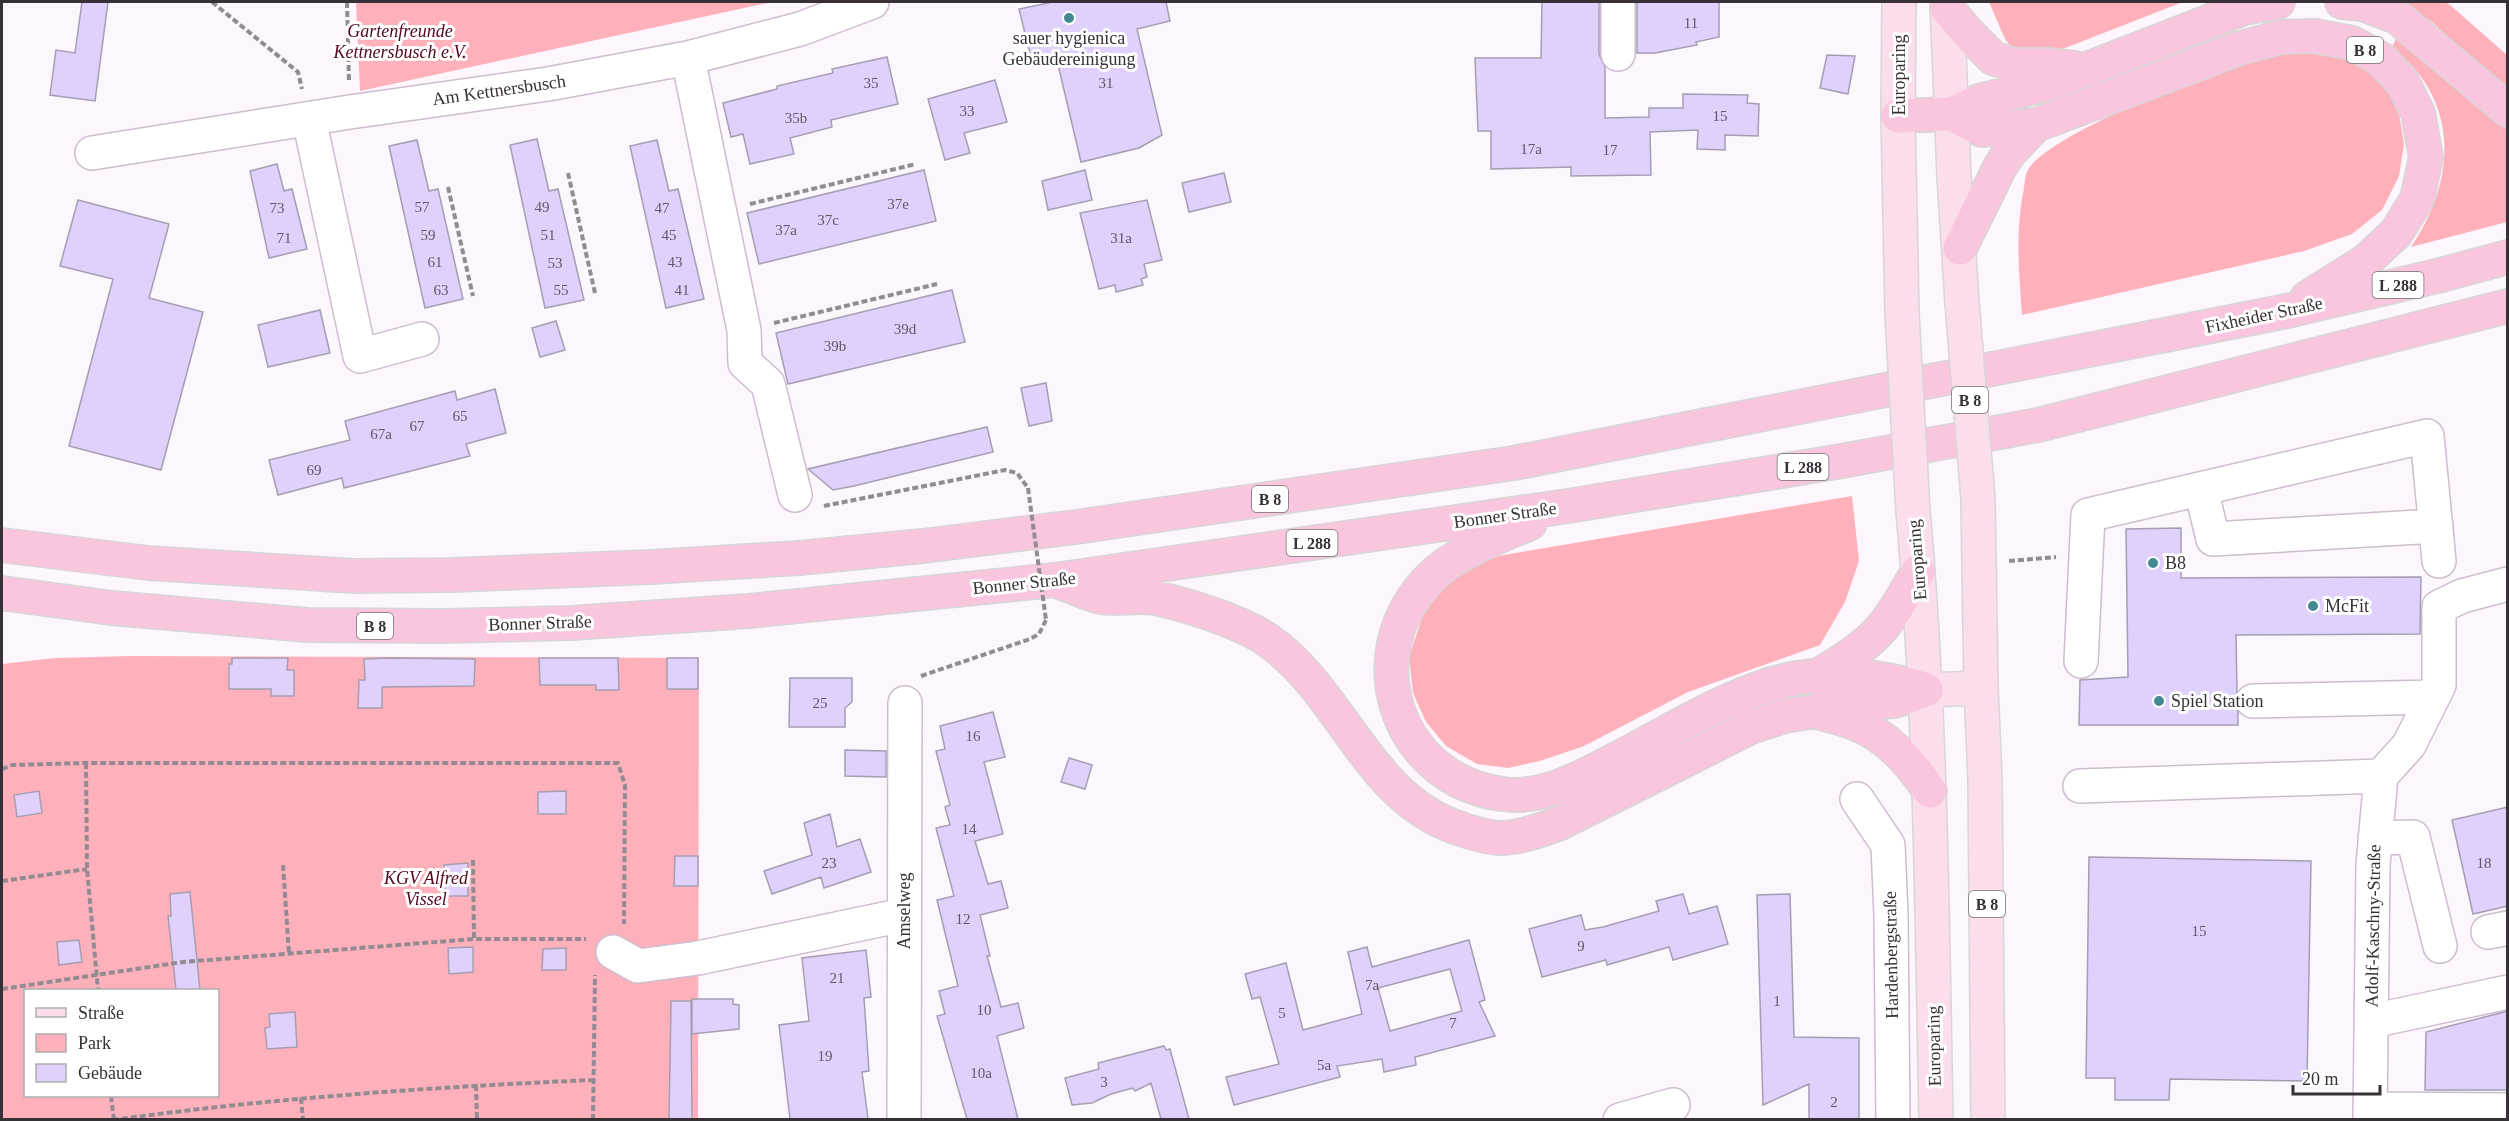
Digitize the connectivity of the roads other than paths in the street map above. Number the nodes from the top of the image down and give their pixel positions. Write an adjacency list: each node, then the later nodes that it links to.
1 (872, 2): 8 (street, Am Kettnersbusch)
2 (1618, 2): 7 (street)
3 (1899, 2): 12 (main road, Europaring)
4 (2278, 2): 9 (highway)
5 (2342, 2): 10 (highway)
6 (1947, 5): 9 (highway); 11 (main road)
7 (1618, 54)
8 (688, 58): 13 (street, Am Kettnersbusch); 22 (street)
9 (2085, 70): 11 (highway)
10 (2508, 110)
11 (1952, 114): 12 (highway); 14 (highway); 16 (main road)
12 (1898, 116): 27 (main road, Europaring, bridge)
13 (309, 119): 15 (street, Am Kettnersbusch); 20 (street)
14 (2036, 125): 16 (highway, B 8); 19 (highway, B 8)
15 (92, 153)
16 (1960, 248): 33 (main road, B 8, bridge)
17 (2508, 256): 19 (highway, Fixheider Straße / L 288)
18 (2508, 306): 23 (highway, Bonner Straße / L 288)
19 (2287, 311): 25 (highway, Fixheider Straße / B 8)
20 (422, 339)
21 (2201, 489): 24 (street); 24 (street); 31 (street)
22 (795, 495)
23 (1568, 506): 28 (highway, Bonner Straße / L 288); 32 (highway)
24 (2436, 526): 26 (street)
25 (2, 545)
26 (2439, 561)
27 (1918, 572): 32 (highway); 34 (main road, Europaring)
28 (1055, 580): 30 (highway, Bonner Straße / B 8); 38 (highway, B 8)
29 (2508, 584): 35 (street)
30 (2, 593)
31 (2080, 661)
32 (1816, 677): 34 (highway)
33 (1981, 688): 34 (main road); 56 (main road, B 8)
34 (1926, 690): 38 (highway); 41 (main road, Europaring)
35 (2433, 697): 36 (street); 39 (street)
36 (2253, 701)
37 (905, 703): 44 (street, Amselweg)
38 (1816, 711): 41 (highway, B 8)
39 (2381, 777): 40 (street); 43 (street, Adolf-Kaschny-Straße)
40 (2080, 786)
41 (1930, 791): 55 (main road, Europaring)
42 (1857, 799): 54 (street, Hardenbergstraße)
43 (2375, 838): 45 (street); 48 (street, Adolf-Kaschny-Straße)
44 (903, 915): 46 (street); 52 (street, Amselweg)
45 (2440, 946)
46 (613, 952)
47 (2508, 992): 48 (street)
48 (2372, 1021): 51 (street, Adolf-Kaschny-Straße)
49 (1673, 1105): 53 (street)
50 (2508, 1110): 51 (street)
51 (2370, 1114)
52 (904, 1119)
53 (1620, 1119)
54 (1893, 1119)
55 (1936, 1119)
56 (1988, 1119)

